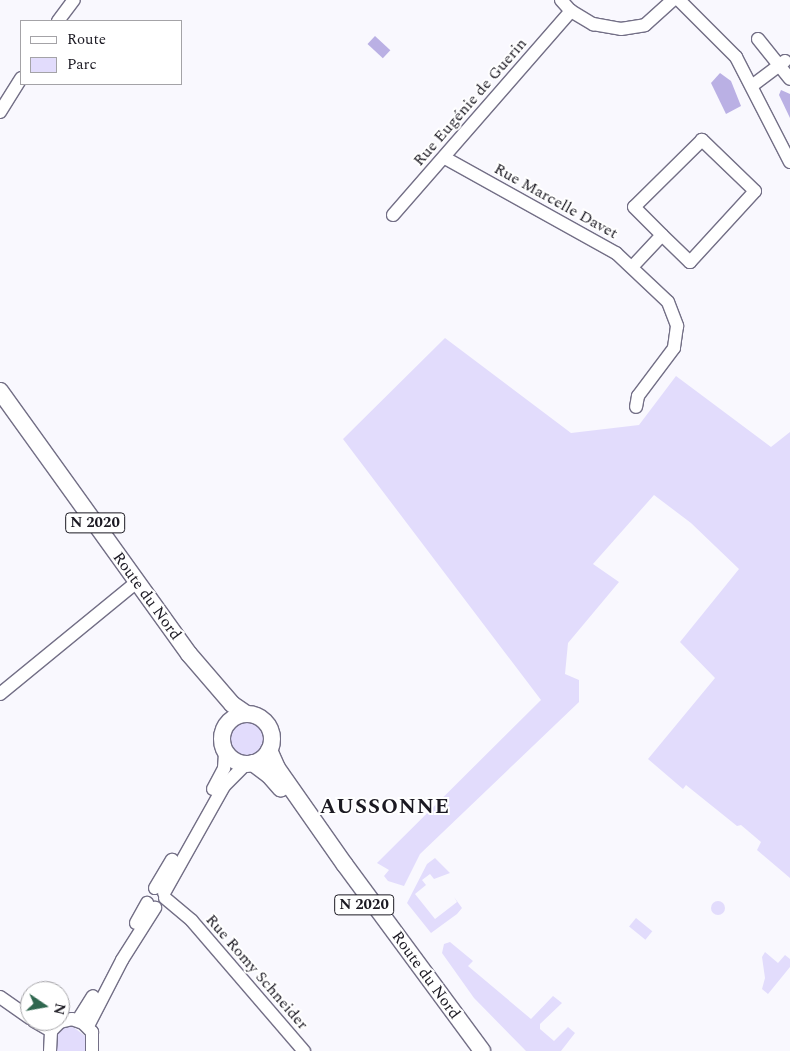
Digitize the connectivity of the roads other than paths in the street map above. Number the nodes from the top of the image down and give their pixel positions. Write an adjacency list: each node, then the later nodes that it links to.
1 (74, 0): 6 (street)
2 (561, 0): 5 (street)
3 (673, 0): 5 (street)
4 (679, 0): 11 (street)
5 (571, 11): 13 (street, Rue Eugénie de Guerin)
6 (59, 20)
7 (758, 39): 8 (street)
8 (782, 63): 9 (street); 11 (street)
9 (790, 79)
10 (20, 80): 12 (street)
11 (752, 85): 14 (street)
12 (0, 112)
13 (444, 158): 15 (street, Rue Eugénie de Guerin); 17 (street, Rue Marcelle Davet)
14 (790, 162)
15 (393, 215)
16 (662, 235): 16 (street); 17 (street)
17 (633, 266): 19 (street, Rue Marcelle Davet)
18 (3, 401): 20 (main road, Route du Nord / N 2020)
19 (636, 407)
20 (137, 582): 21 (main road, Route du Nord / N 2020); 22 (street)
21 (189, 654): 23 (main road, Route du Nord / N 2020); 24 (main road, Route du Nord / N 2020)
22 (0, 694)
23 (245, 713): 24 (main road); 25 (main road)
24 (225, 726): 26 (main road)
25 (269, 750): 27 (main road); 38 (main road, Route du Nord / N 2020)
26 (225, 753): 27 (main road); 28 (street)
27 (250, 764): 28 (street); 37 (main road, Route du Nord / N 2020)
28 (158, 899): 32 (street); 36 (street, Rue Romy Schneider)
29 (2, 1003): 30 (street)
30 (20, 1013)
31 (70, 1022): 32 (street)
32 (83, 1023): 35 (street)
33 (51, 1031): 34 (street)
34 (50, 1051)
35 (92, 1051)
36 (304, 1051)
37 (470, 1051)
38 (482, 1051)

